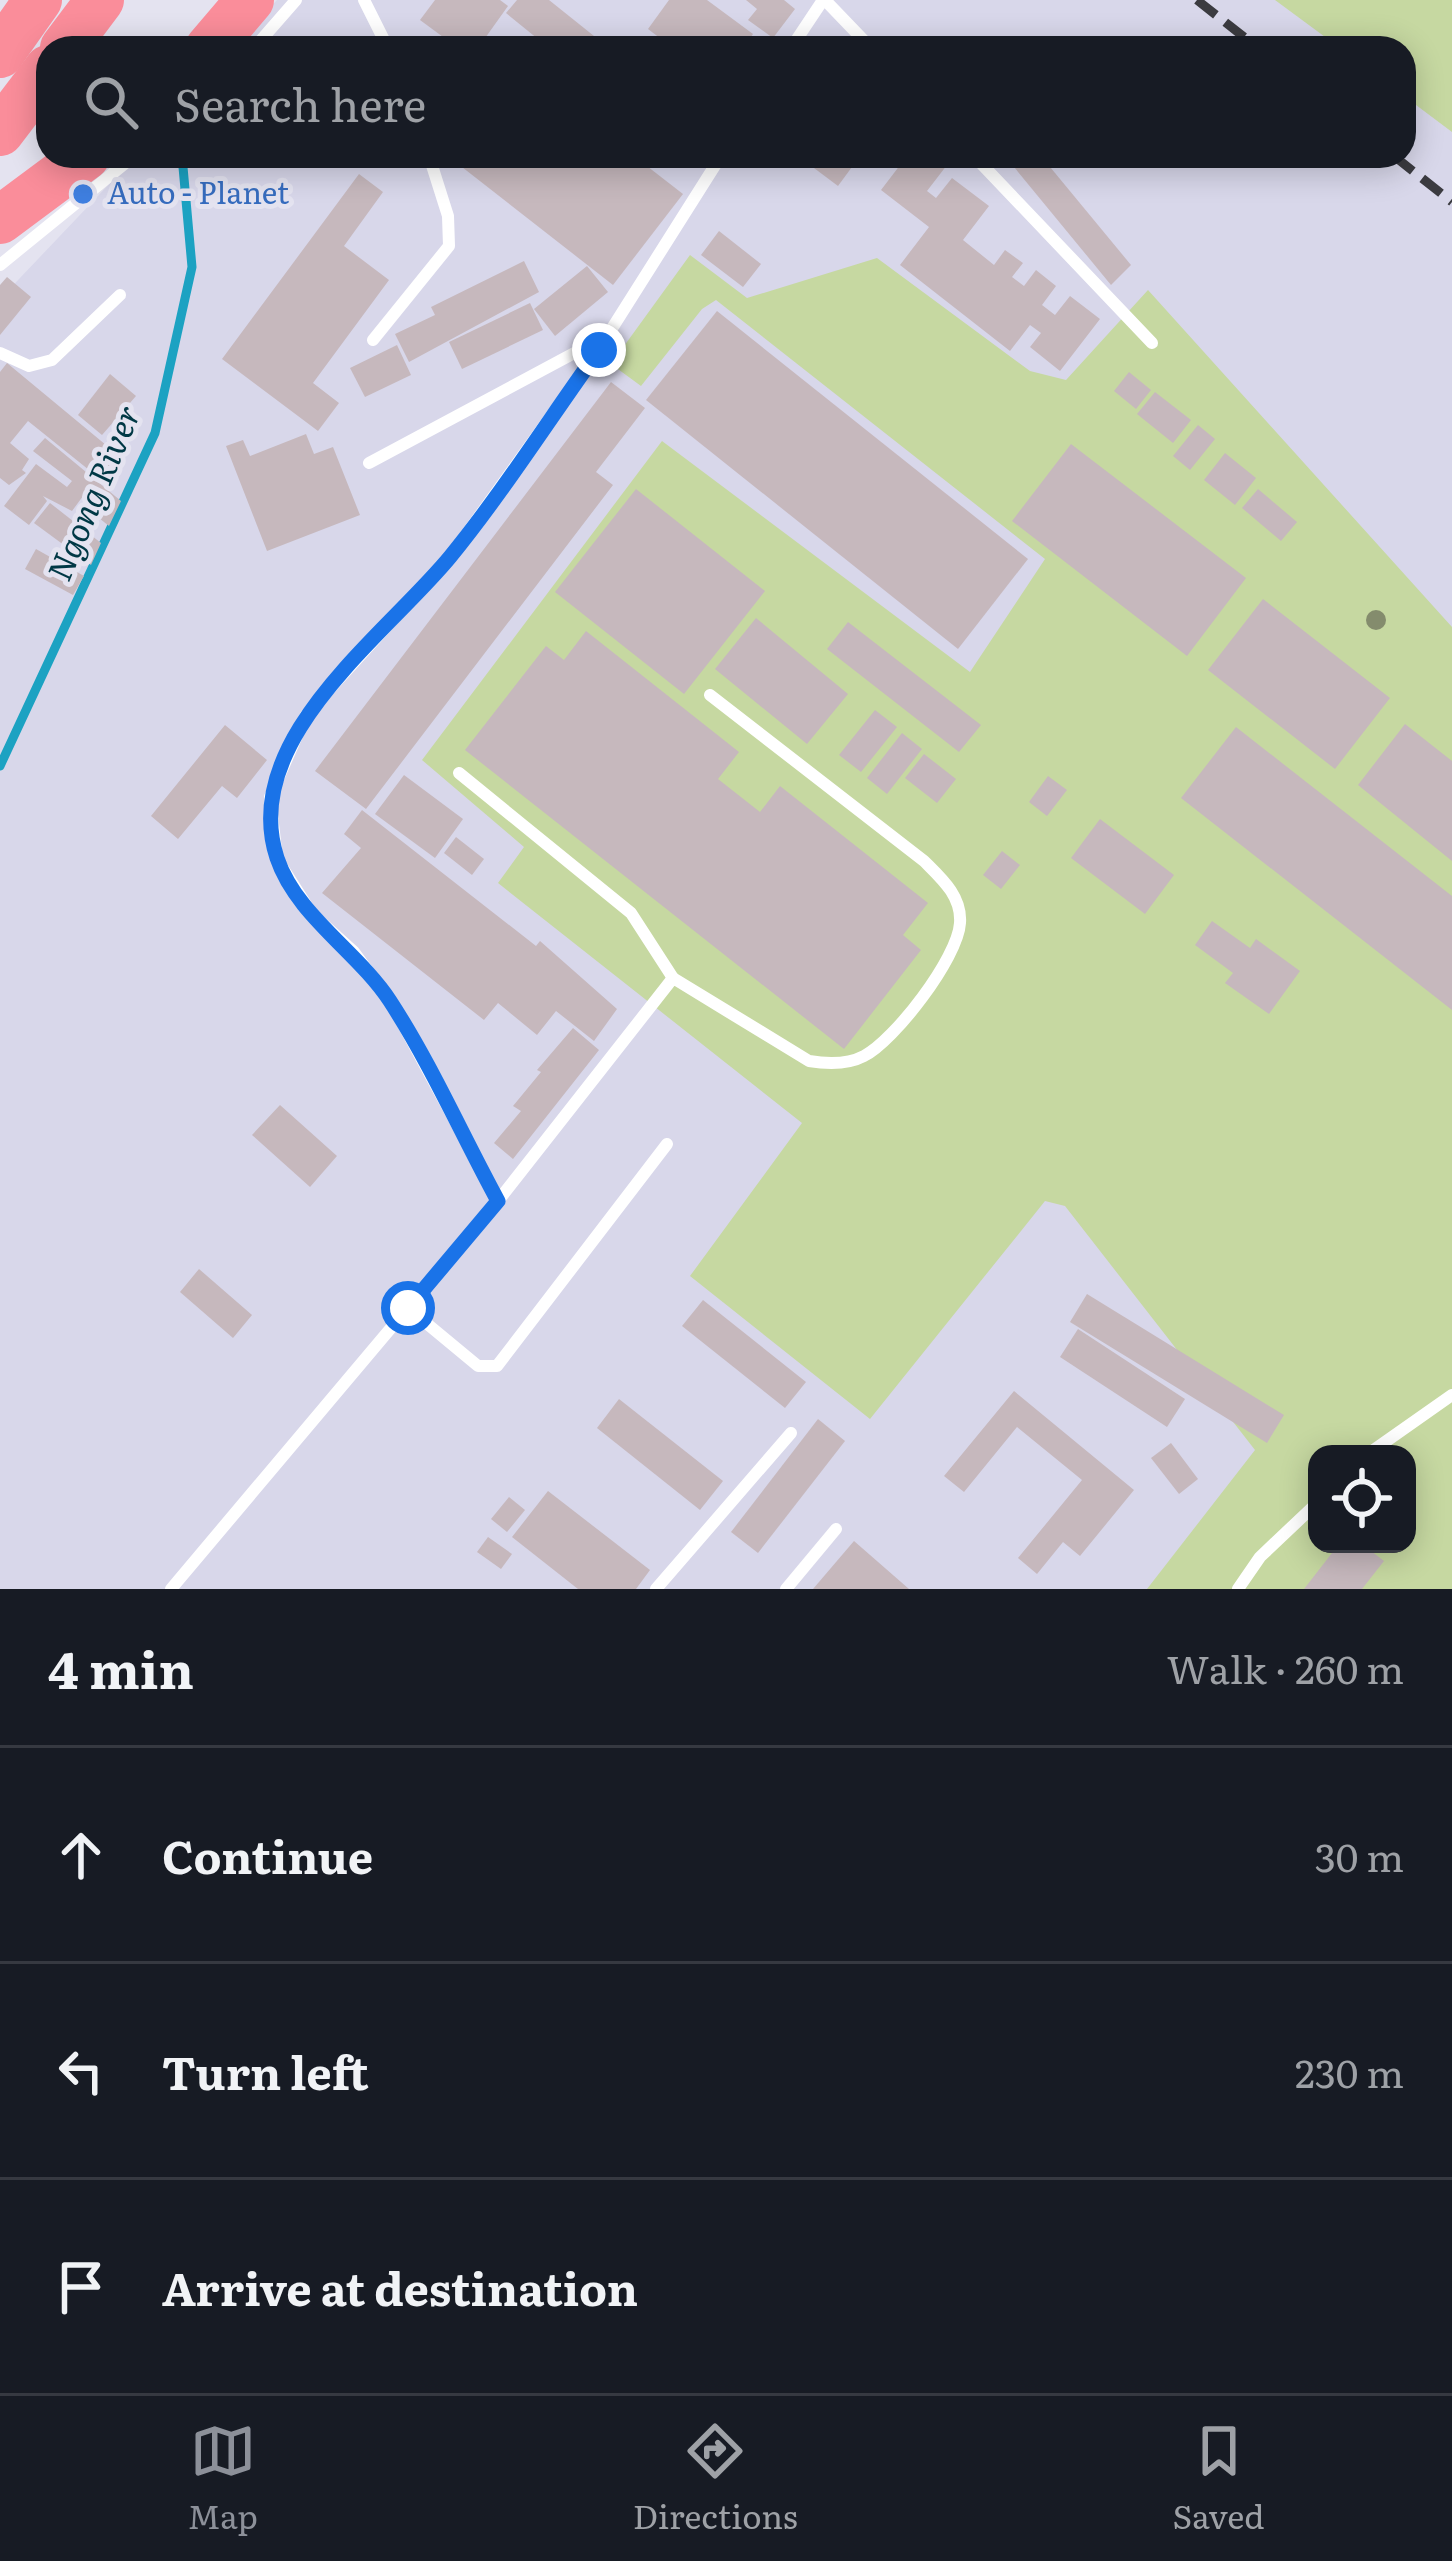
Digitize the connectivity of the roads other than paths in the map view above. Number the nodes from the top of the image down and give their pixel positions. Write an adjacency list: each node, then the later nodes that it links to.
1 (38, 0): 13 (highway)
2 (100, 0): 7 (highway)
3 (250, 0): 8 (highway)
4 (296, 0): 9 (lane)
5 (364, 0): 10 (lane)
6 (824, 0): 11 (lane); 12 (lane)
7 (73, 36)
8 (218, 36)
9 (264, 36)
10 (382, 36)
11 (799, 36)
12 (859, 36)
13 (0, 54)
14 (36, 86): 15 (highway)
15 (0, 132)
16 (71, 168): 21 (highway)
17 (119, 168): 22 (lane)
18 (433, 168): 24 (lane)
19 (713, 168): 26 (lane)
20 (985, 168): 25 (lane)
21 (0, 220)
22 (0, 265)
23 (120, 295): 27 (lane)
24 (373, 340)
25 (1152, 343)
26 (599, 350): 28 (lane); 33 (lane)
27 (0, 353)
28 (369, 463)
29 (710, 695): 31 (lane)
30 (459, 773): 31 (lane)
31 (673, 978): 33 (lane)
32 (667, 1144): 34 (lane)
33 (498, 1201): 34 (lane)
34 (408, 1308): 40 (lane)
35 (1452, 1395): 37 (lane)
36 (791, 1432): 41 (lane)
37 (1381, 1445)
38 (1308, 1512): 43 (lane)
39 (836, 1529): 42 (lane)
40 (171, 1589)
41 (656, 1589)
42 (787, 1589)
43 (1238, 1589)

